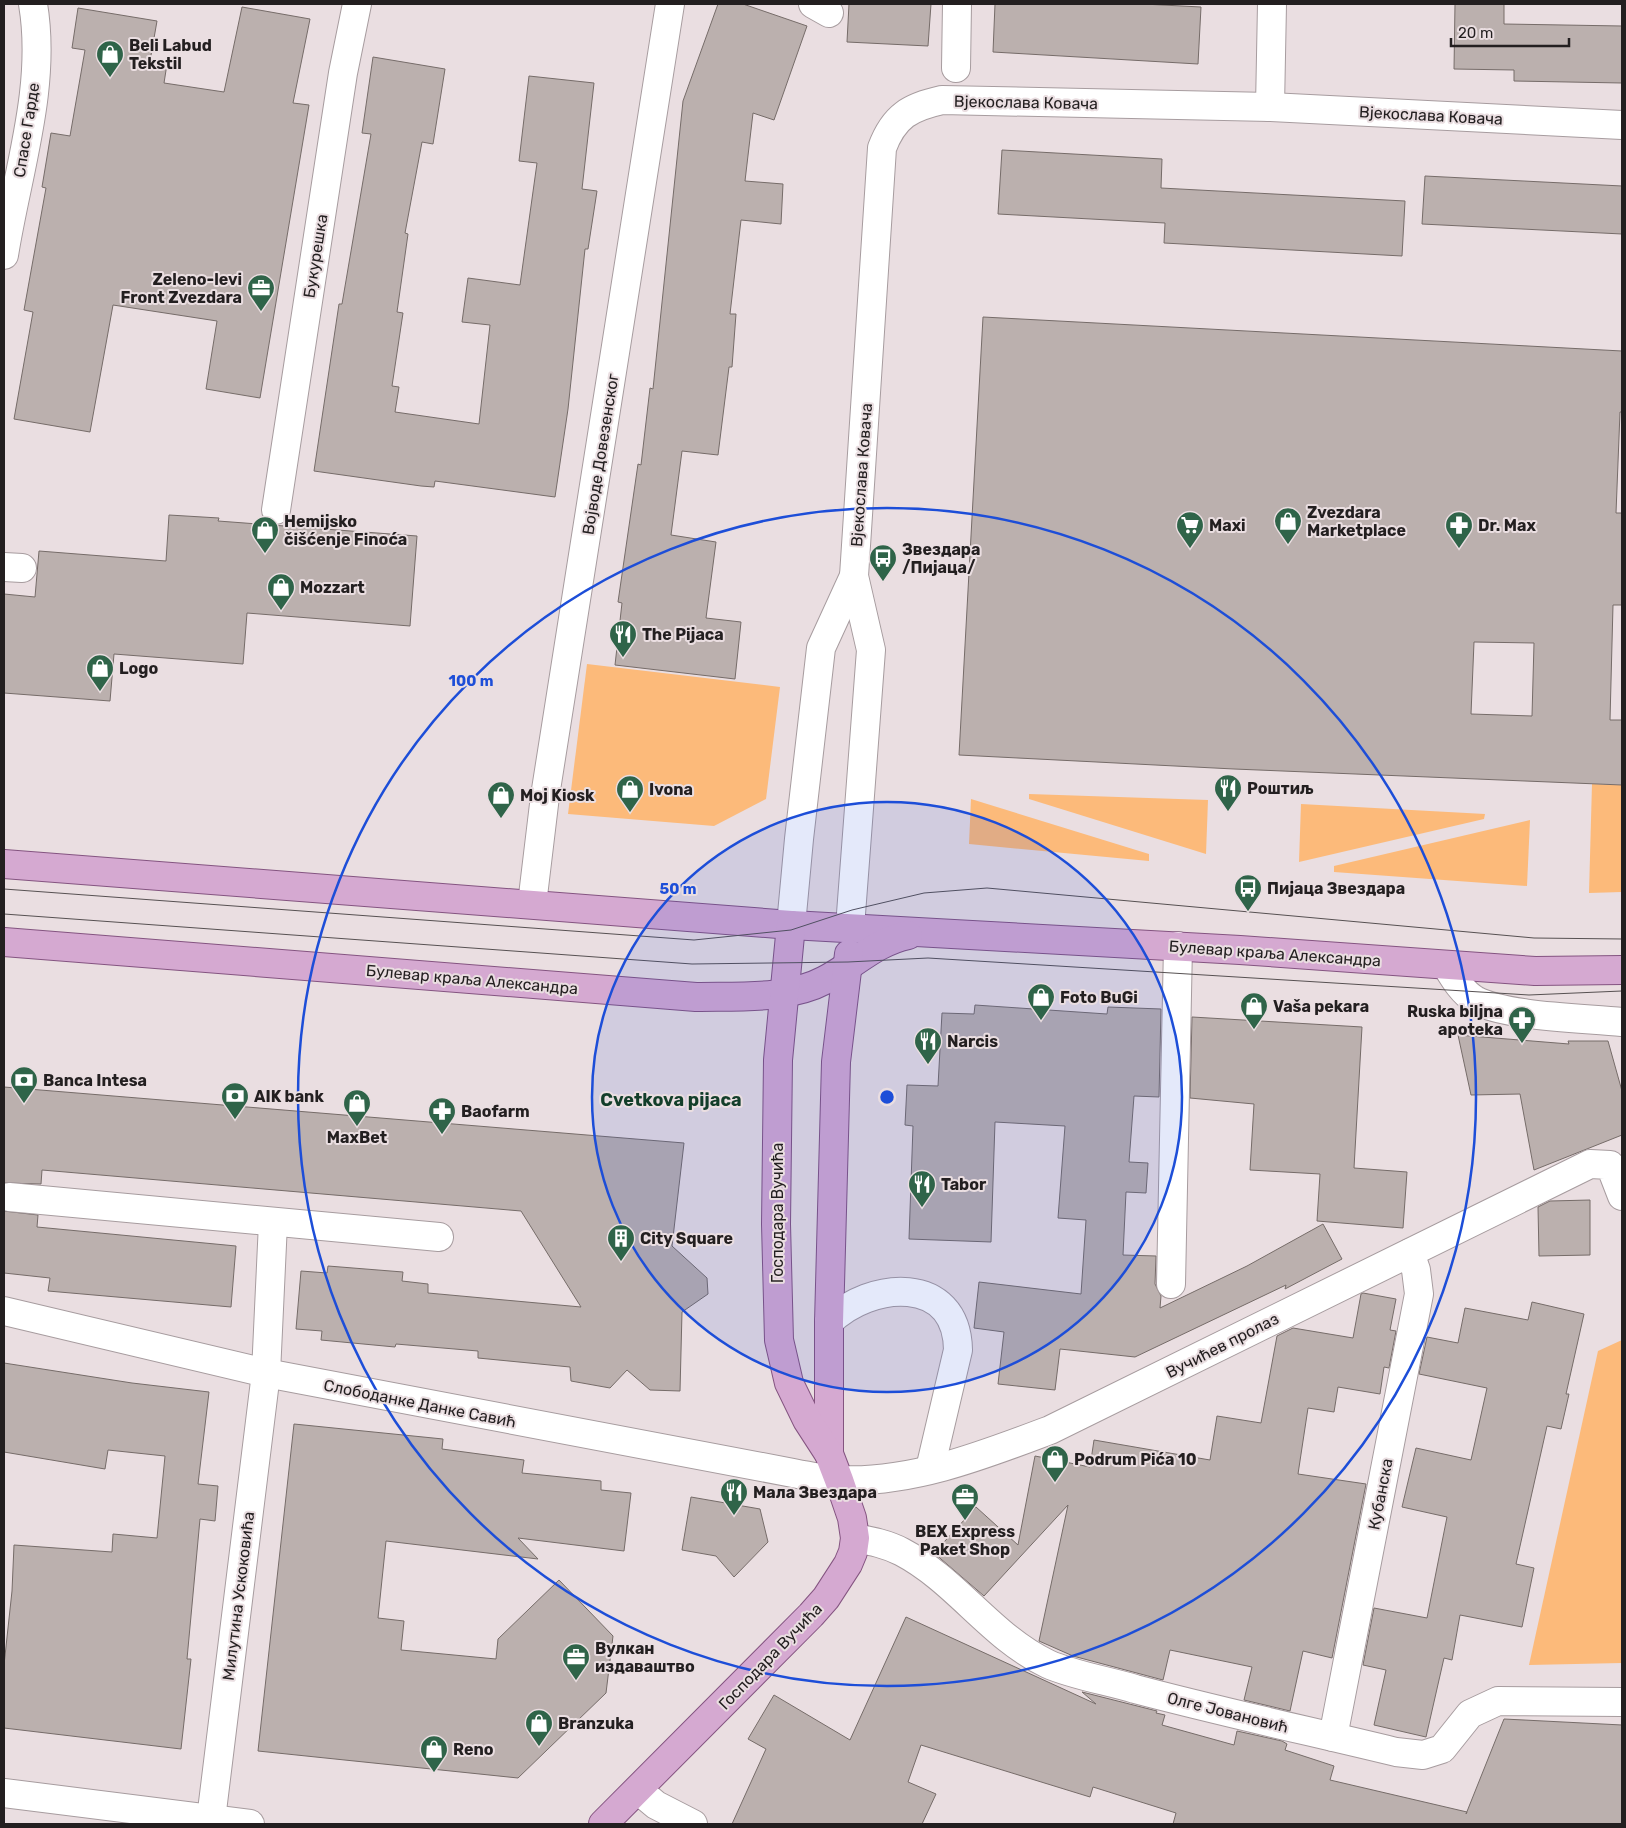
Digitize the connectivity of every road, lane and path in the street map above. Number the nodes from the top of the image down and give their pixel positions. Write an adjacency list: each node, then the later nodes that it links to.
1 (33, 4): 9 (street, Спасе Гарде)
2 (358, 4): 11 (street, Букурешка)
3 (670, 4): 14 (street, Војводе Довезенског)
4 (957, 4): 6 (street)
5 (1272, 4): 7 (street)
6 (956, 68)
7 (1270, 107): 8 (street, Вјекослава Ковача); 12 (street, Вјекослава Ковача)
8 (1622, 125)
9 (10, 197): 10 (street, Спасе Гарде)
10 (4, 255)
11 (276, 510)
12 (854, 576): 15 (street, Вјекослава Ковача); 16 (street, Вјекослава Ковача)
13 (4, 864): 14 (main road, Булевар краља Александра)
14 (532, 904): 15 (main road, Булевар краља Александра)
15 (791, 925): 16 (main road, Булевар краља Александра); 20 (main road, Вјекослава Ковача)
16 (850, 927): 17 (main road, Булевар краља Александра); 22 (main road, Вјекослава Ковача)
17 (927, 931): 19 (main road, Булевар краља Александра); 22 (main road, Булевар краља Александра)
18 (4, 942): 24 (main road, Булевар краља Александра)
19 (1178, 946): 21 (main road, Булевар краља Александра); 31 (street)
20 (788, 961): 24 (main road, Господара Вучића)
21 (1446, 965): 23 (main road, Булевар краља Александра); 25 (street)
22 (848, 966): 24 (main road, Булевар краља Александра); 33 (main road, Господара Вучића)
23 (1622, 970)
24 (784, 992): 35 (main road, Господара Вучића)
25 (1622, 1022)
26 (1622, 1196): 30 (street, Вучићев пролаз)
27 (9, 1197): 28 (street)
28 (273, 1223): 29 (street); 34 (street, Милутина Ускоковића)
29 (439, 1237)
30 (1410, 1253): 36 (street, Вучићев пролаз); 40 (street, Кубанска)
31 (1171, 1284)
32 (4, 1311): 34 (street, Слободанке Данке Савић)
33 (829, 1322): 35 (main road, Господара Вучића); 36 (street)
34 (266, 1374): 37 (street, Слободанке Данке Савић); 43 (street, Милутина Ускоковића)
35 (828, 1454): 37 (main road, Господара Вучића)
36 (930, 1469): 37 (street, Вучићев пролаз)
37 (839, 1480): 38 (main road, Господара Вучића)
38 (855, 1538): 40 (street, Олге Јовановић); 41 (main road, Господара Вучића)
39 (1622, 1702): 40 (street, Олге Јовановић)
40 (1334, 1737)
41 (638, 1790): 45 (main road, Господара Вучића); 46 (street)
42 (4, 1793): 43 (street)
43 (211, 1820): 44 (street)
44 (250, 1824)
45 (604, 1824)
46 (693, 1824)

